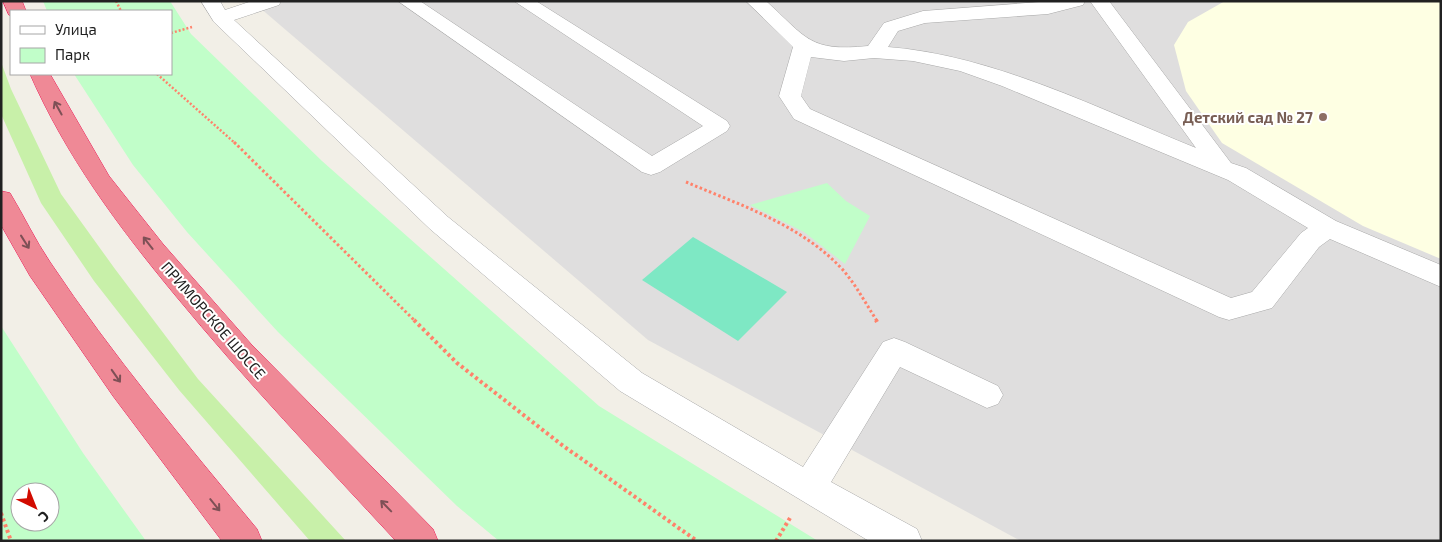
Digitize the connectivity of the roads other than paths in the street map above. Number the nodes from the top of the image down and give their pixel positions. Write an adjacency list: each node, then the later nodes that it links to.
1 (272, 1): 7 (street)
2 (407, 1): 3 (street)
3 (523, 1)
4 (755, 1): 8 (street)
5 (1076, 1): 9 (street)
6 (1099, 1): 11 (street)
7 (216, 10): 16 (street)
8 (803, 46): 9 (street); 13 (street)
9 (874, 52): 11 (street)
10 (41, 75): 18 (highway, ПРИМОРСКОЕ ШОССЕ, one-way to 10)
11 (1222, 168): 13 (street)
12 (1, 199): 17 (highway, one-way to 17)
13 (1327, 227): 14 (street)
14 (1441, 277)
15 (987, 395): 16 (street)
16 (808, 488): 19 (street)
17 (244, 541)
18 (420, 541)
19 (904, 541)

